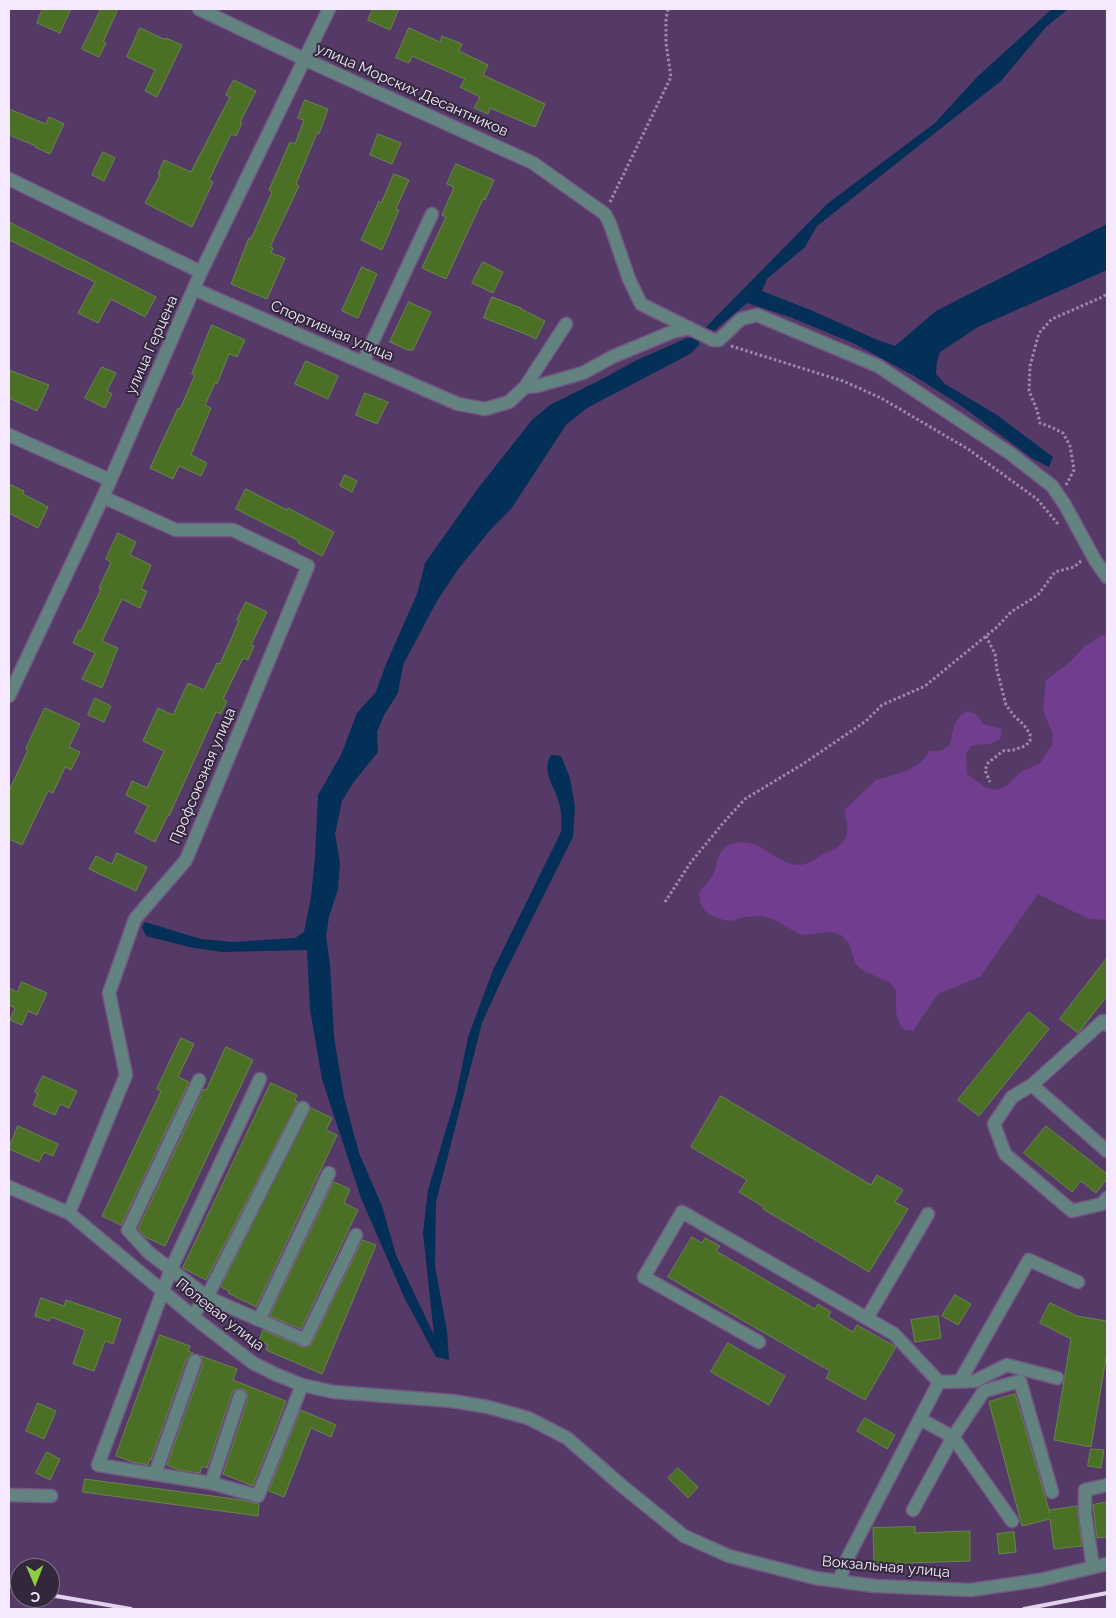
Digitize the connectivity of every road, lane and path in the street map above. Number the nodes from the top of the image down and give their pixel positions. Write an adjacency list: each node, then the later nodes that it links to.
1 (199, 9): 4 (street, улица Морских Десантников)
2 (329, 9): 4 (street, улица Герцена)
3 (668, 9): 7 (path)
4 (304, 59): 7 (street, улица Морских Десантников); 8 (street, улица Герцена)
5 (9, 179): 8 (street)
6 (432, 214): 14 (street)
7 (605, 214): 12 (street)
8 (201, 272): 9 (street, улица Герцена)
9 (194, 289): 14 (street, Спортивная улица); 17 (street, улица Герцена)
10 (1107, 294): 18 (path)
11 (566, 324): 15 (street)
12 (690, 328): 13 (street); 15 (street)
13 (719, 340): 18 (street); 20 (path)
14 (362, 362): 15 (street, Спортивная улица)
15 (526, 387)
16 (9, 435): 17 (street)
17 (110, 480): 19 (street, улица Герцена)
18 (1058, 494): 21 (street)
19 (103, 497): 24 (street, улица Герцена); 36 (street, Профсоюзная улица)
20 (1060, 526)
21 (1091, 552): 22 (street); 23 (path)
22 (1107, 577)
23 (986, 636): 25 (path); 26 (path)
24 (9, 693)
25 (990, 782)
26 (666, 902)
27 (1106, 1021): 30 (street)
28 (260, 1079): 39 (street)
29 (199, 1080): 39 (street)
30 (1032, 1085): 32 (street); 35 (street)
31 (303, 1108): 42 (street)
32 (1107, 1151)
33 (329, 1174): 45 (street)
34 (9, 1186): 36 (street, Полевая улица)
35 (1107, 1198)
36 (69, 1213): 41 (street, Полевая улица)
37 (928, 1214): 44 (street)
38 (356, 1235): 45 (street)
39 (171, 1269): 41 (street); 42 (street)
40 (1078, 1282): 49 (street)
41 (163, 1292): 43 (street, Полевая улица); 56 (street)
42 (207, 1297): 43 (street); 45 (street)
43 (192, 1316): 51 (street, Полевая улица)
44 (867, 1318): 46 (street); 50 (street)
45 (259, 1320)
46 (759, 1342)
47 (195, 1361): 56 (street)
48 (1057, 1378): 49 (street)
49 (960, 1381): 50 (street)
50 (939, 1382): 54 (street)
51 (302, 1385): 53 (street, Полевая улица); 57 (street)
52 (240, 1396): 57 (street)
53 (528, 1418): 66 (street, Вокзальная улица)
54 (920, 1419): 55 (street); 66 (street)
55 (953, 1437): 59 (street); 62 (street); 63 (street)
56 (155, 1474): 57 (street)
57 (210, 1483)
58 (1107, 1485): 65 (street)
59 (1052, 1492)
60 (9, 1494): 61 (street)
61 (51, 1496)
62 (913, 1510)
63 (1012, 1521)
64 (1107, 1564): 65 (street, Вокзальная улица)
65 (1093, 1567): 66 (street, Вокзальная улица)
66 (839, 1581)

